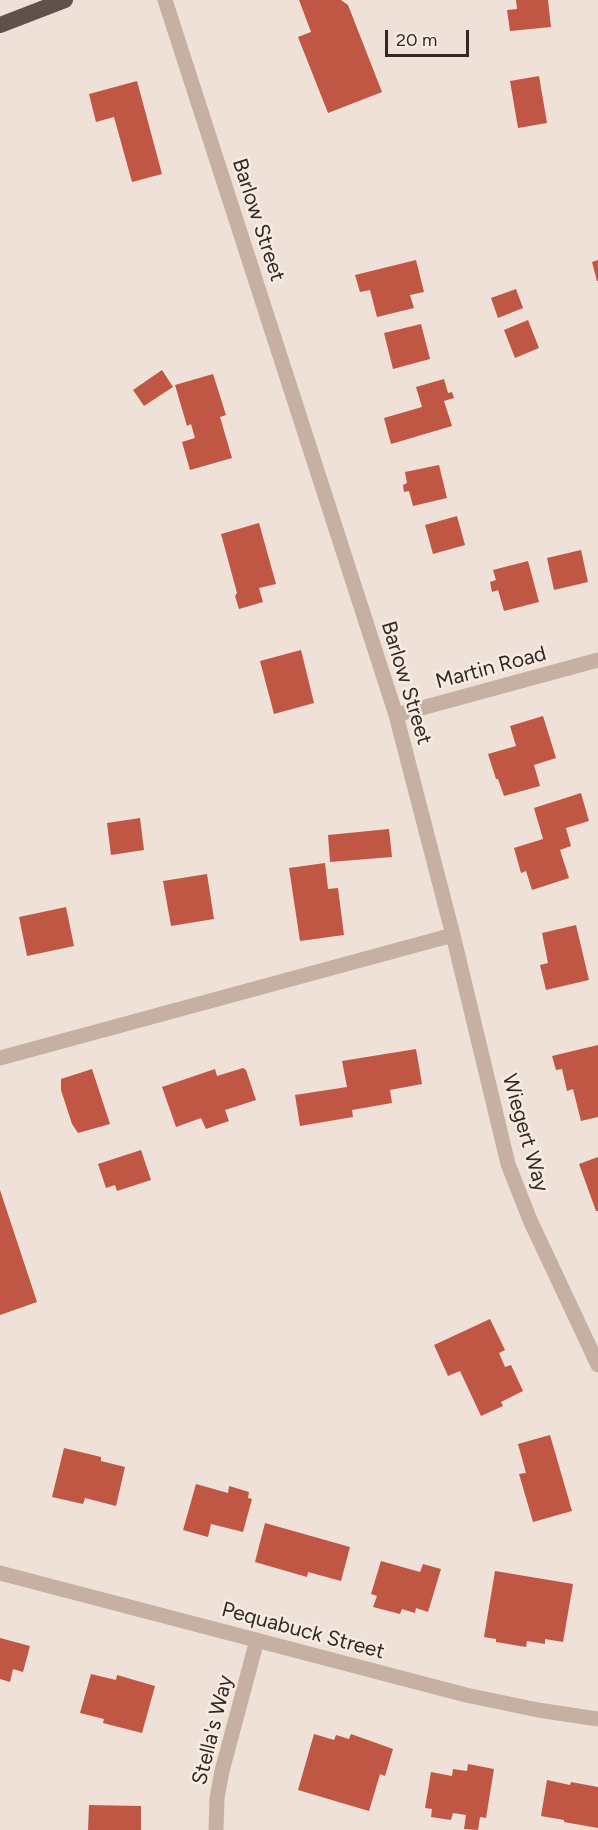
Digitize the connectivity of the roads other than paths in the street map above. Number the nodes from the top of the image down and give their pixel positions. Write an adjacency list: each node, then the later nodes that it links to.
1 (65, 0): 3 (highway)
2 (165, 0): 5 (street, Barlow Street)
3 (0, 25)
4 (598, 660): 5 (street, Martin Road)
5 (396, 716): 6 (street, Barlow Street)
6 (453, 935): 7 (street); 8 (street, Wiegert Way)
7 (0, 1058)
8 (598, 1365)
9 (0, 1573): 10 (street, Pequabuck Street)
10 (257, 1640): 11 (street, Pequabuck Street); 12 (street, Stella's Way)
11 (598, 1719)
12 (216, 1830)

